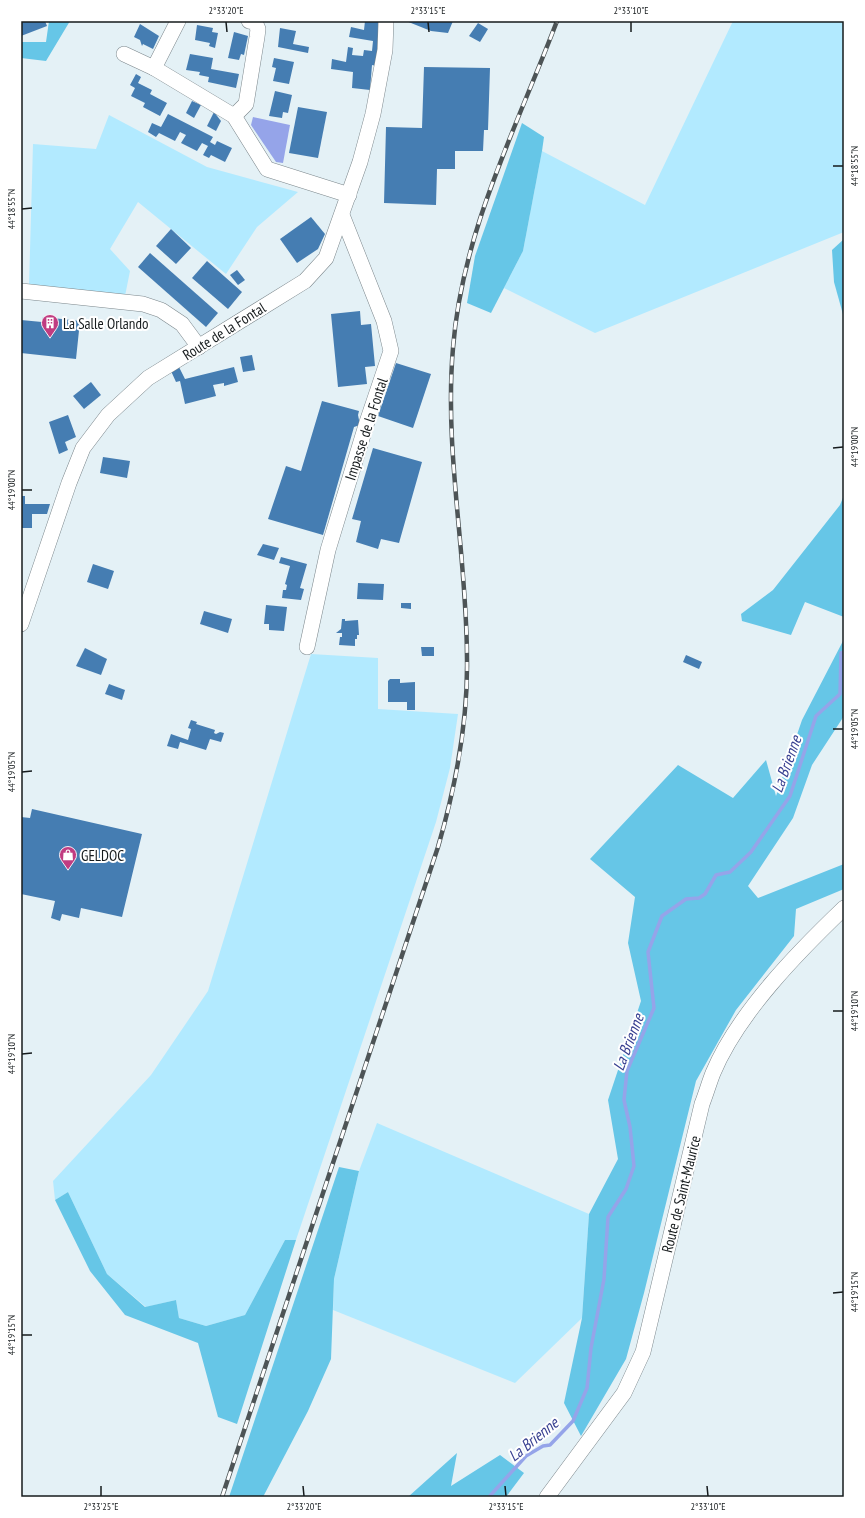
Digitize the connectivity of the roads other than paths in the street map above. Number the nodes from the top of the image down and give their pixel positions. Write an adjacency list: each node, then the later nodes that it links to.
1 (178, 21): 5 (street)
2 (249, 21): 6 (street)
3 (386, 21): 7 (street, Route de la Fontal)
4 (124, 54): 5 (street)
5 (154, 68): 6 (street)
6 (234, 116): 7 (street)
7 (349, 195): 8 (street, Route de la Fontal)
8 (342, 215): 10 (street, Route de la Fontal); 12 (street, Impasse de la Fontal)
9 (21, 291): 10 (street)
10 (198, 347): 11 (street, Route de la Fontal)
11 (21, 624)
12 (307, 647)
13 (844, 908): 14 (street, Route de Saint-Maurice)
14 (547, 1497)

